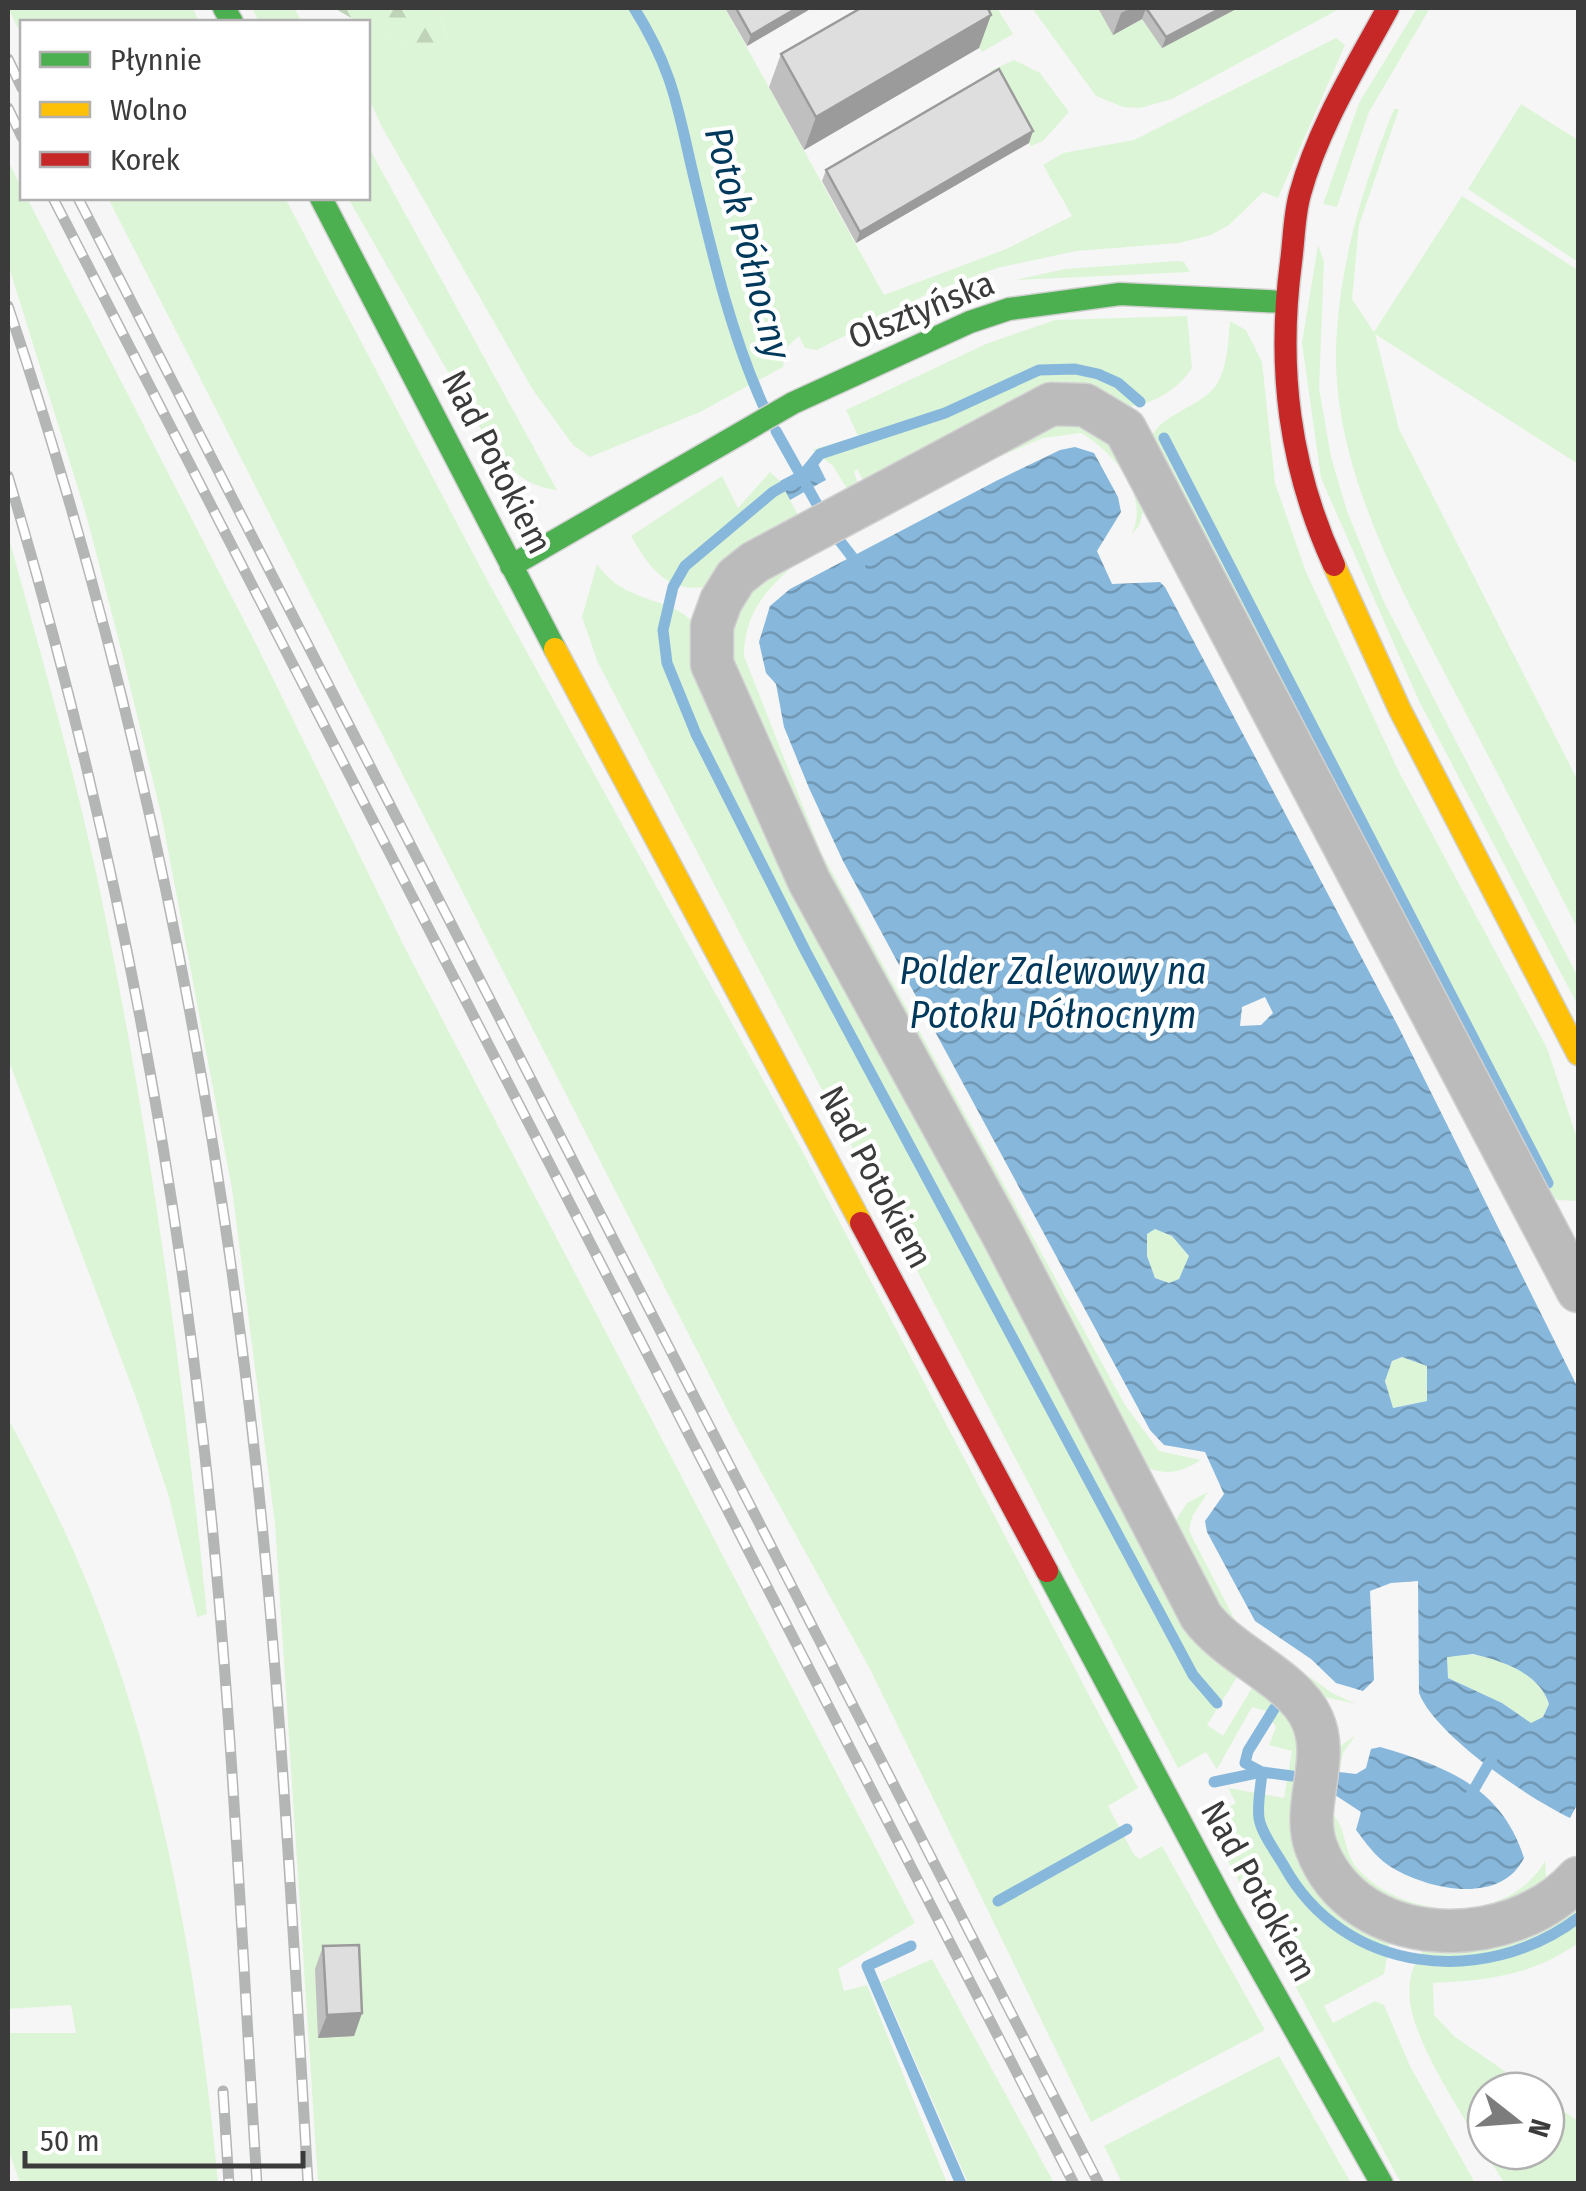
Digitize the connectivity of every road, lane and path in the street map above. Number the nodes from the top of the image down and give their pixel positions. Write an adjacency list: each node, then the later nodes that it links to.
1 (1388, 8): 3 (main road)
2 (321, 200): 4 (main road, Nad Potokiem)
3 (1285, 302): 4 (main road, Olsztyńska); 5 (main road)
4 (511, 566): 8 (main road, Nad Potokiem)
5 (1578, 1054)
6 (1573, 1264): 7 (street)
7 (1578, 1878)
8 (1382, 2184)

